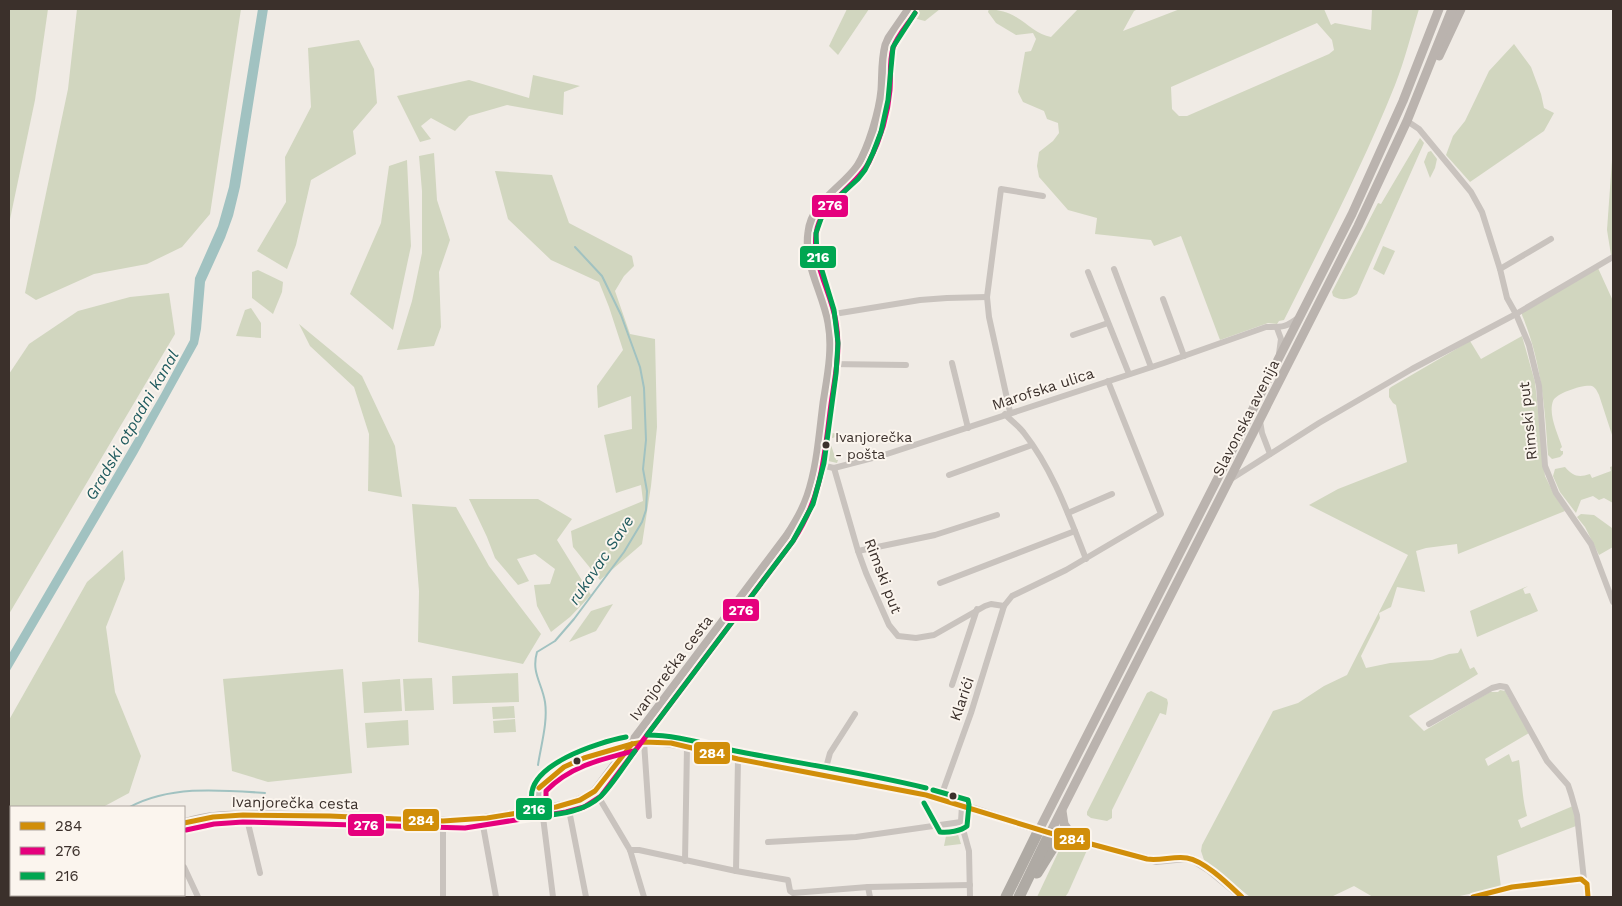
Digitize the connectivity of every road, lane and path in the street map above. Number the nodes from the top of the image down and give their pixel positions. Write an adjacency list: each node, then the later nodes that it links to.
1 (909, 9): 16 (main road, Ivanjorečka cesta)
2 (1438, 9): 17 (main road, Slavonska avenija)
3 (1452, 9): 5 (main road, Slavonska avenija)
4 (1461, 9): 5 (main road)
5 (1424, 80): 6 (main road, Slavonska avenija)
6 (1407, 121): 11 (street, Rimski put); 30 (main road, Slavonska avenija)
7 (1043, 196): 13 (street)
8 (1551, 239): 11 (street)
9 (1613, 257): 15 (street)
10 (1114, 269): 26 (street)
11 (1500, 269): 15 (street, Rimski put)
12 (1088, 272): 18 (street)
13 (987, 297): 16 (street); 29 (street)
14 (1163, 299): 21 (street)
15 (1516, 314): 33 (street); 45 (street, Rimski put)
16 (828, 315): 24 (main road, Ivanjorečka cesta)
17 (1300, 317): 19 (street, Marofska ulica); 22 (main road, Slavonska avenija)
18 (1108, 323): 20 (street); 27 (street)
19 (1277, 328): 21 (street, Marofska ulica); 22 (street)
20 (1073, 336)
21 (1184, 356): 26 (street, Marofska ulica)
22 (1278, 359): 68 (main road, Slavonska avenija)
23 (952, 363): 31 (street)
24 (829, 364): 25 (street); 34 (main road, Ivanjorečka cesta)
25 (906, 365)
26 (1151, 367): 27 (street, Marofska ulica)
27 (1128, 374): 28 (street, Marofska ulica)
28 (1108, 382): 29 (street, Marofska ulica); 43 (street)
29 (1008, 413): 31 (street, Marofska ulica); 32 (street)
30 (1260, 421): 33 (street); 37 (main road, Slavonska avenija)
31 (968, 428): 35 (street, Marofska ulica)
32 (1032, 445): 36 (street); 39 (street)
33 (1270, 454): 37 (street)
34 (816, 464): 35 (street, Marofska ulica); 52 (main road, Ivanjorečka cesta)
35 (834, 468): 42 (street, Rimski put)
36 (949, 475)
37 (1230, 479): 61 (main road, Slavonska avenija)
38 (1112, 494): 39 (street)
39 (1068, 513): 41 (street)
40 (998, 515): 42 (street)
41 (1075, 531): 43 (street); 44 (street)
42 (858, 551): 47 (street, Rimski put)
43 (1086, 558): 46 (street)
44 (940, 583)
45 (1613, 602)
46 (1004, 606): 47 (street, Rimski put); 57 (street, Klarići)
47 (977, 609): 48 (street)
48 (952, 684)
49 (855, 714): 55 (street)
50 (1430, 724): 76 (street)
51 (644, 742): 52 (street); 53 (street); 63 (street)
52 (632, 744): 56 (main road, Ivanjorečka cesta); 60 (street)
53 (687, 747): 54 (street); 72 (street)
54 (738, 759): 55 (street); 74 (street)
55 (824, 774): 57 (street)
56 (595, 790): 58 (main road, Ivanjorečka cesta); 71 (street)
57 (940, 799): 59 (street)
58 (568, 805): 60 (main road, Ivanjorečka cesta); 85 (street)
59 (962, 805): 66 (street); 68 (street)
60 (542, 809): 64 (main road, Ivanjorečka cesta); 84 (street)
61 (1062, 810): 68 (main road, Slavonska avenija); 69 (main road)
62 (246, 815): 65 (main road, Ivanjorečka cesta); 67 (main road, Ivanjorečka cesta); 75 (street)
63 (648, 816)
64 (482, 820): 65 (main road, Ivanjorečka cesta); 83 (street)
65 (443, 821): 82 (street)
66 (961, 822): 70 (street); 77 (street)
67 (185, 823)
68 (1044, 832): 69 (street); 79 (highway); 89 (highway)
69 (1069, 838): 79 (highway); 90 (street)
70 (768, 842)
71 (630, 850): 72 (street); 86 (street)
72 (685, 861): 74 (street)
73 (185, 869): 81 (street)
74 (736, 872): 80 (street)
75 (260, 873)
76 (1584, 880): 91 (street); 92 (street)
77 (970, 885): 78 (street); 88 (street)
78 (868, 887): 80 (street); 87 (street)
79 (1021, 892)
80 (815, 894)
81 (198, 897)
82 (443, 897)
83 (496, 897)
84 (553, 897)
85 (586, 897)
86 (644, 897)
87 (870, 897)
88 (970, 897)
89 (1006, 897)
90 (1242, 897)
91 (1473, 897)
92 (1588, 897)

